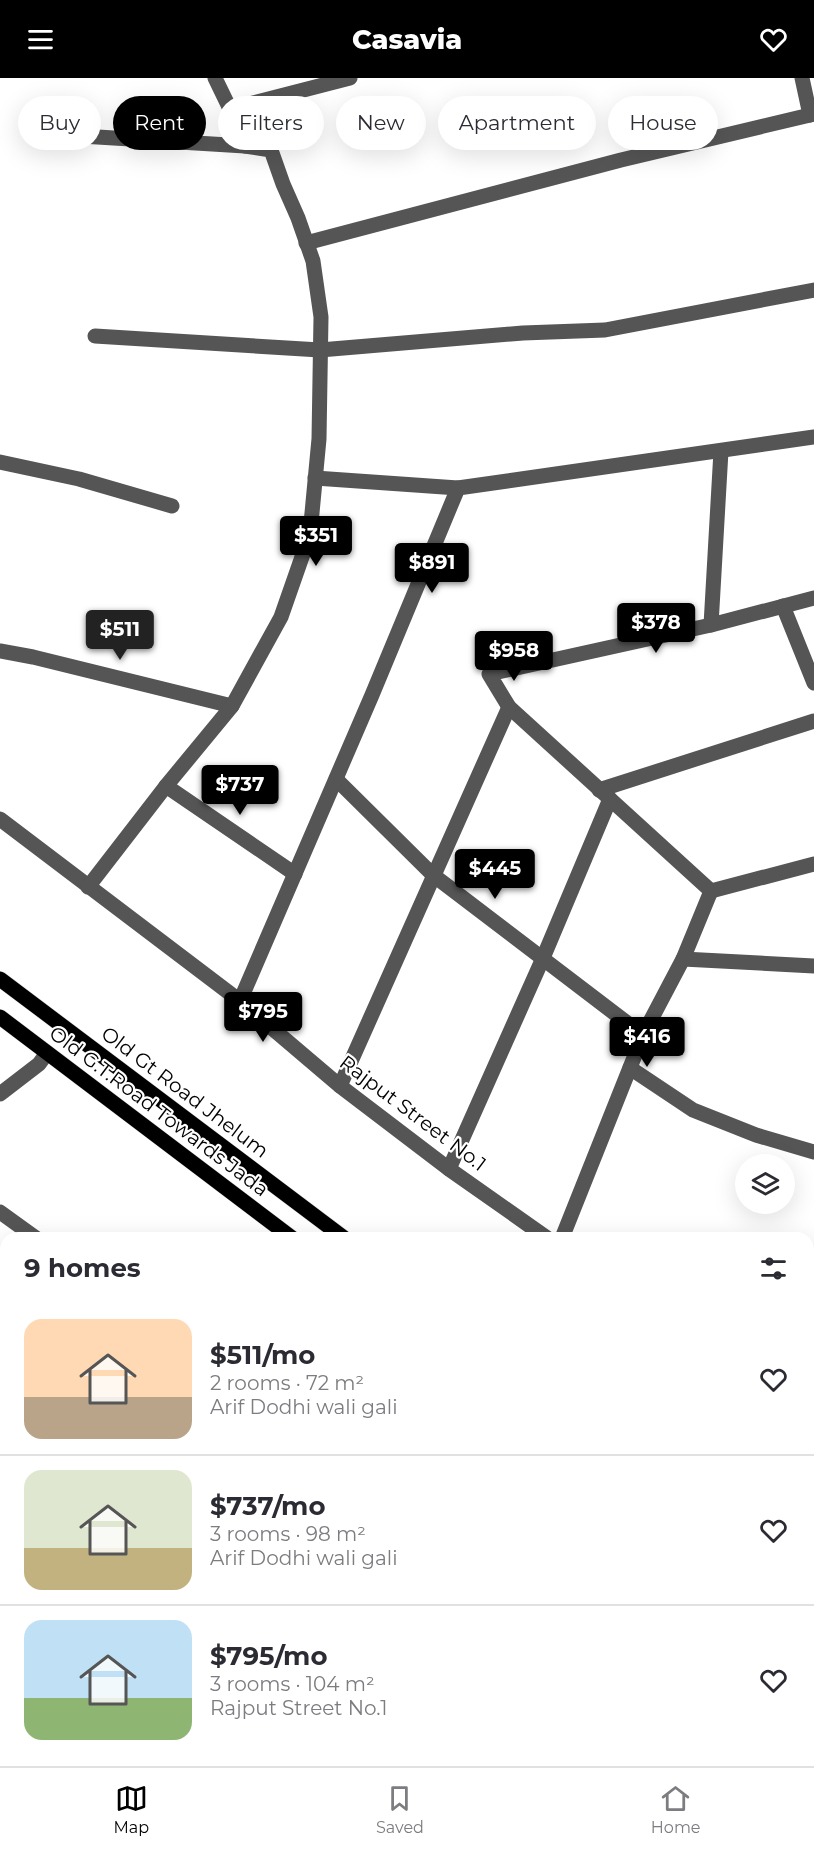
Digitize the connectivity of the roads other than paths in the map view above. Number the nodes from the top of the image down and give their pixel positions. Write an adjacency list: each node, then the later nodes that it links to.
1 (214, 78): 4 (street)
2 (350, 78): 5 (street)
3 (802, 78): 6 (street)
4 (223, 96)
5 (282, 96)
6 (812, 114): 10 (street)
7 (101, 137): 8 (street)
8 (218, 144)
9 (271, 150): 10 (street)
10 (306, 243): 13 (street)
11 (814, 290): 13 (street)
12 (95, 336): 13 (street)
13 (320, 350): 17 (street)
14 (814, 437): 15 (street)
15 (721, 451): 18 (street); 22 (street)
16 (0, 462): 19 (street)
17 (315, 478): 18 (street); 25 (street)
18 (458, 488): 28 (street)
19 (172, 507)
20 (814, 598): 21 (street)
21 (783, 606): 22 (street); 24 (street)
22 (711, 625): 26 (street)
23 (0, 651): 25 (street)
24 (814, 683)
25 (232, 706): 29 (street)
26 (509, 707): 30 (street); 34 (street)
27 (814, 721): 30 (street)
28 (336, 778): 33 (street); 34 (street)
29 (166, 786): 33 (street); 35 (street)
30 (604, 794): 36 (street); 37 (street)
31 (0, 819): 35 (street, Rajput Street No.1)
32 (814, 864): 36 (street)
33 (295, 874): 41 (street)
34 (434, 875): 37 (street); 46 (street)
35 (88, 887): 41 (street, Rajput Street No.1)
36 (711, 891): 38 (street)
37 (543, 958): 43 (street); 49 (street)
38 (683, 959): 39 (street); 43 (street)
39 (814, 966)
40 (0, 980): 53 (main road, Old Gt Road Jhelum)
41 (240, 1001): 46 (street, Rajput Street No.1)
42 (0, 1017): 44 (main road, Old G.T.Road Towards Jada)
43 (643, 1035): 45 (street)
44 (47, 1053): 47 (street); 52 (main road, Old G.T.Road Towards Jada)
45 (630, 1068): 48 (street); 55 (street)
46 (340, 1086): 49 (street, Rajput Street No.1)
47 (0, 1094)
48 (814, 1152)
49 (449, 1169): 54 (street, Rajput Street No.1)
50 (0, 1212): 51 (street)
51 (28, 1232)
52 (284, 1232)
53 (336, 1232)
54 (538, 1232)
55 (564, 1232)

